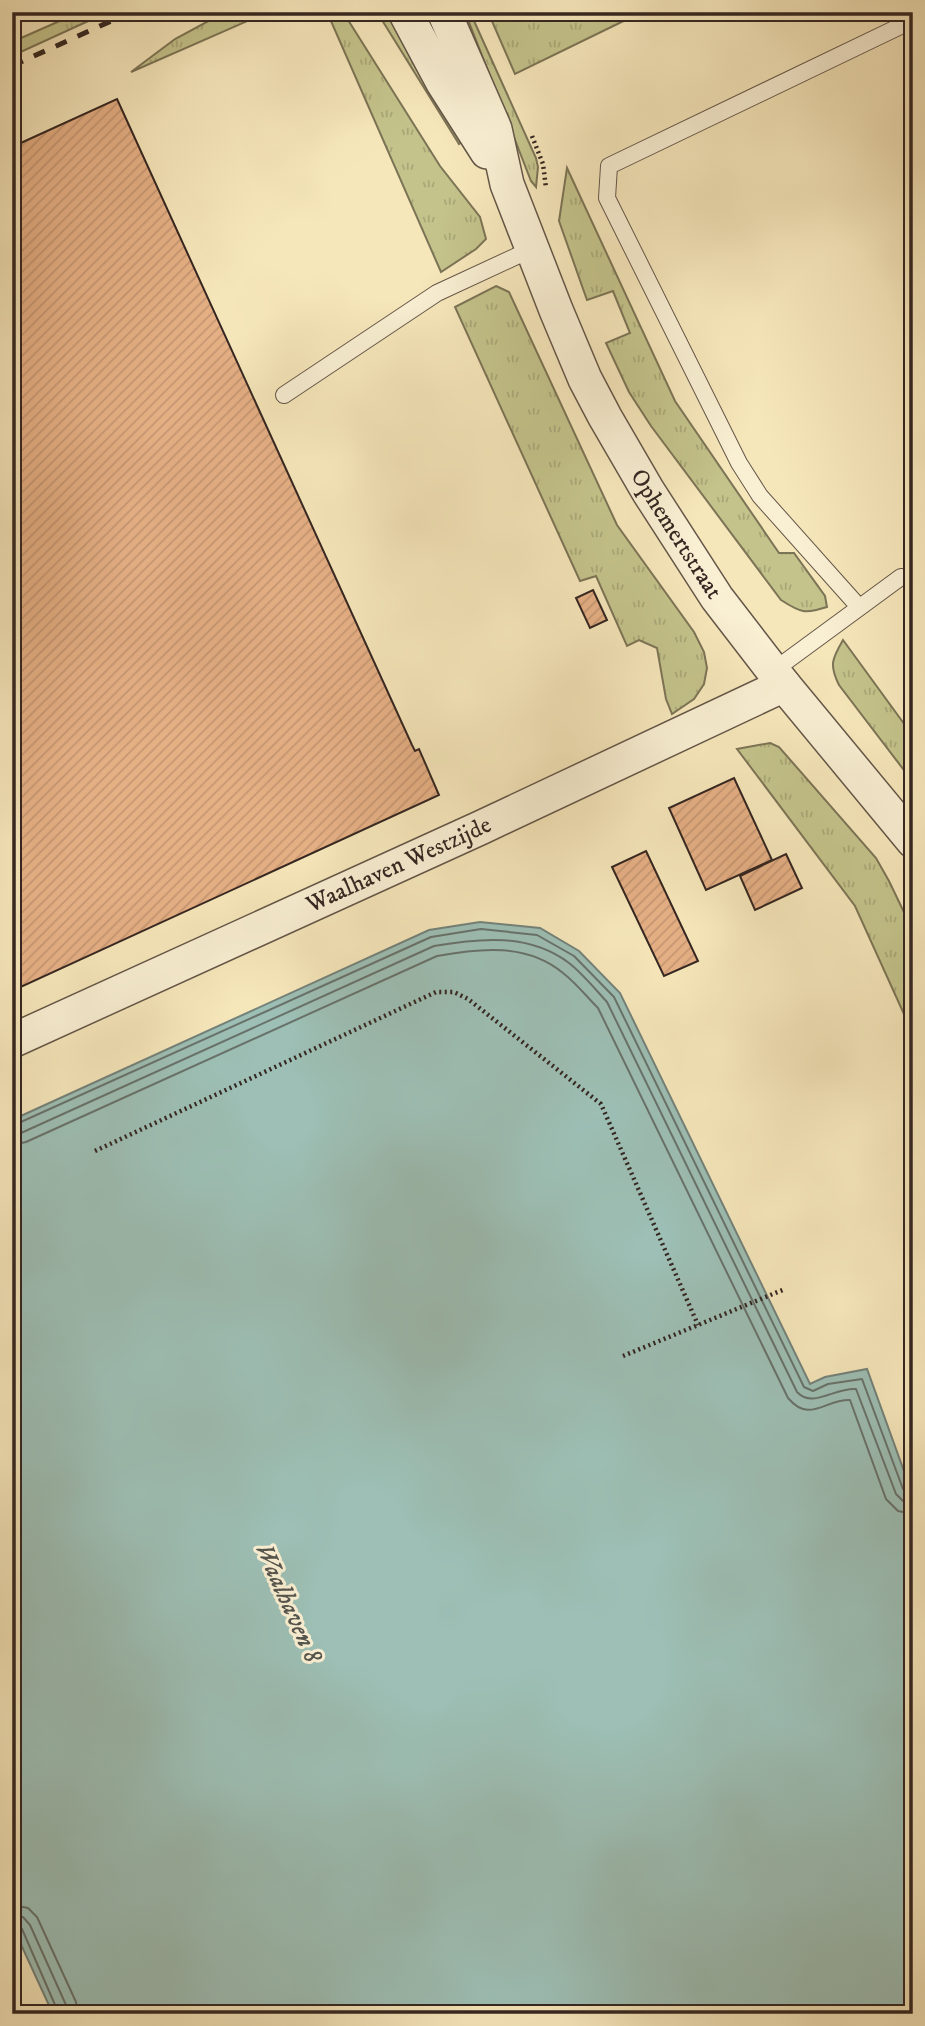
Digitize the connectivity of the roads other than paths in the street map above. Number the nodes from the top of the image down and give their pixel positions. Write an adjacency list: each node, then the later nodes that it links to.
1 (405, 12): 4 (street, Ophemertstraat)
2 (444, 12): 4 (street, Ophemertstraat)
3 (913, 20): 8 (lane)
4 (507, 184): 5 (street, Ophemertstraat)
5 (534, 248): 6 (lane); 9 (street, Ophemertstraat)
6 (284, 395)
7 (901, 576): 8 (lane)
8 (859, 607): 9 (lane)
9 (779, 678): 10 (street, Ophemertstraat); 11 (street, Waalhaven Westzijde)
10 (913, 841)
11 (12, 1041)

